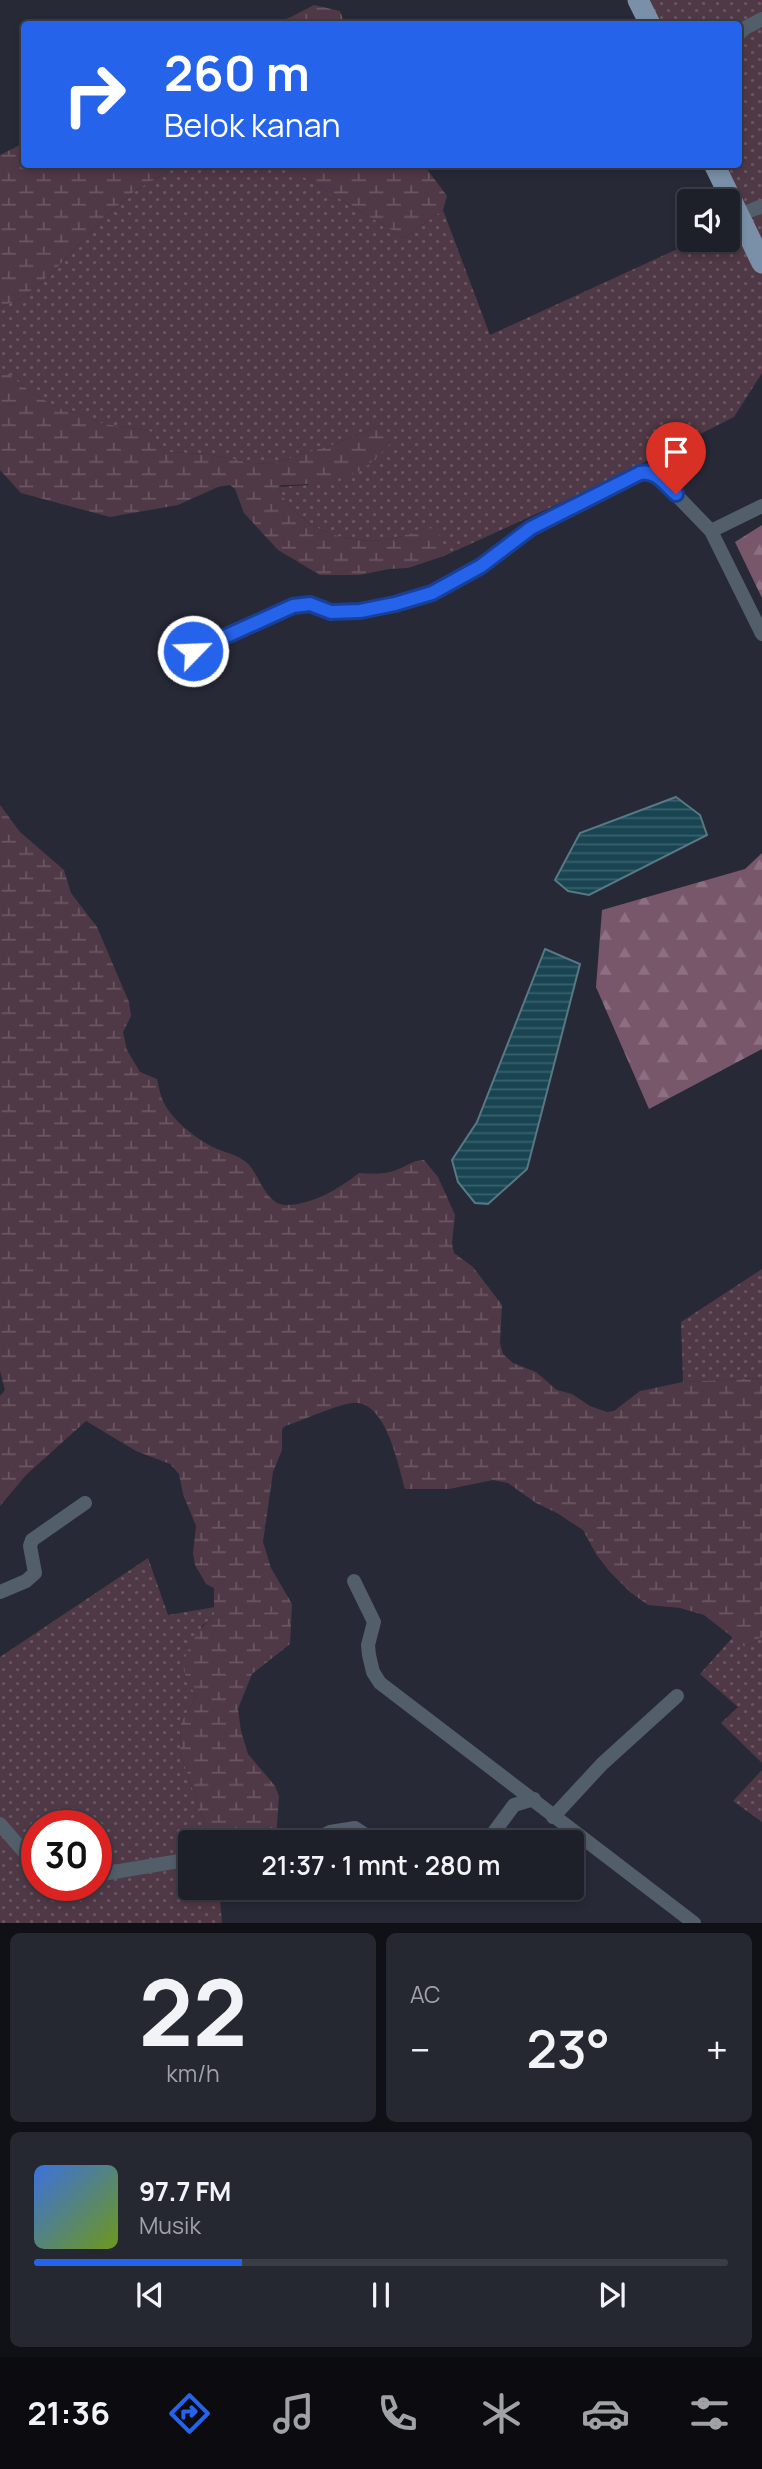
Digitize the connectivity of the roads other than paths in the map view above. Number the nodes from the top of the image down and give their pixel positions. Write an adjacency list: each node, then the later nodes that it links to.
1 (638, 0): 3 (main road)
2 (762, 19): 4 (street)
3 (648, 21)
4 (742, 30)
5 (716, 168): 6 (main road)
6 (725, 189)
7 (762, 206): 8 (street)
8 (740, 215)
9 (740, 222): 10 (main road)
10 (762, 263)
11 (762, 506): 12 (street)
12 (711, 531): 13 (street); 14 (street)
13 (762, 634)
14 (193, 651)
15 (85, 1503): 17 (street)
16 (354, 1581): 19 (street)
17 (0, 1592)
18 (677, 1696): 20 (street)
19 (534, 1799): 20 (street); 22 (street)
20 (553, 1817): 26 (street)
21 (0, 1824): 23 (street)
22 (496, 1830)
23 (21, 1848)
24 (178, 1862): 25 (street)
25 (112, 1872)
26 (694, 1923)

